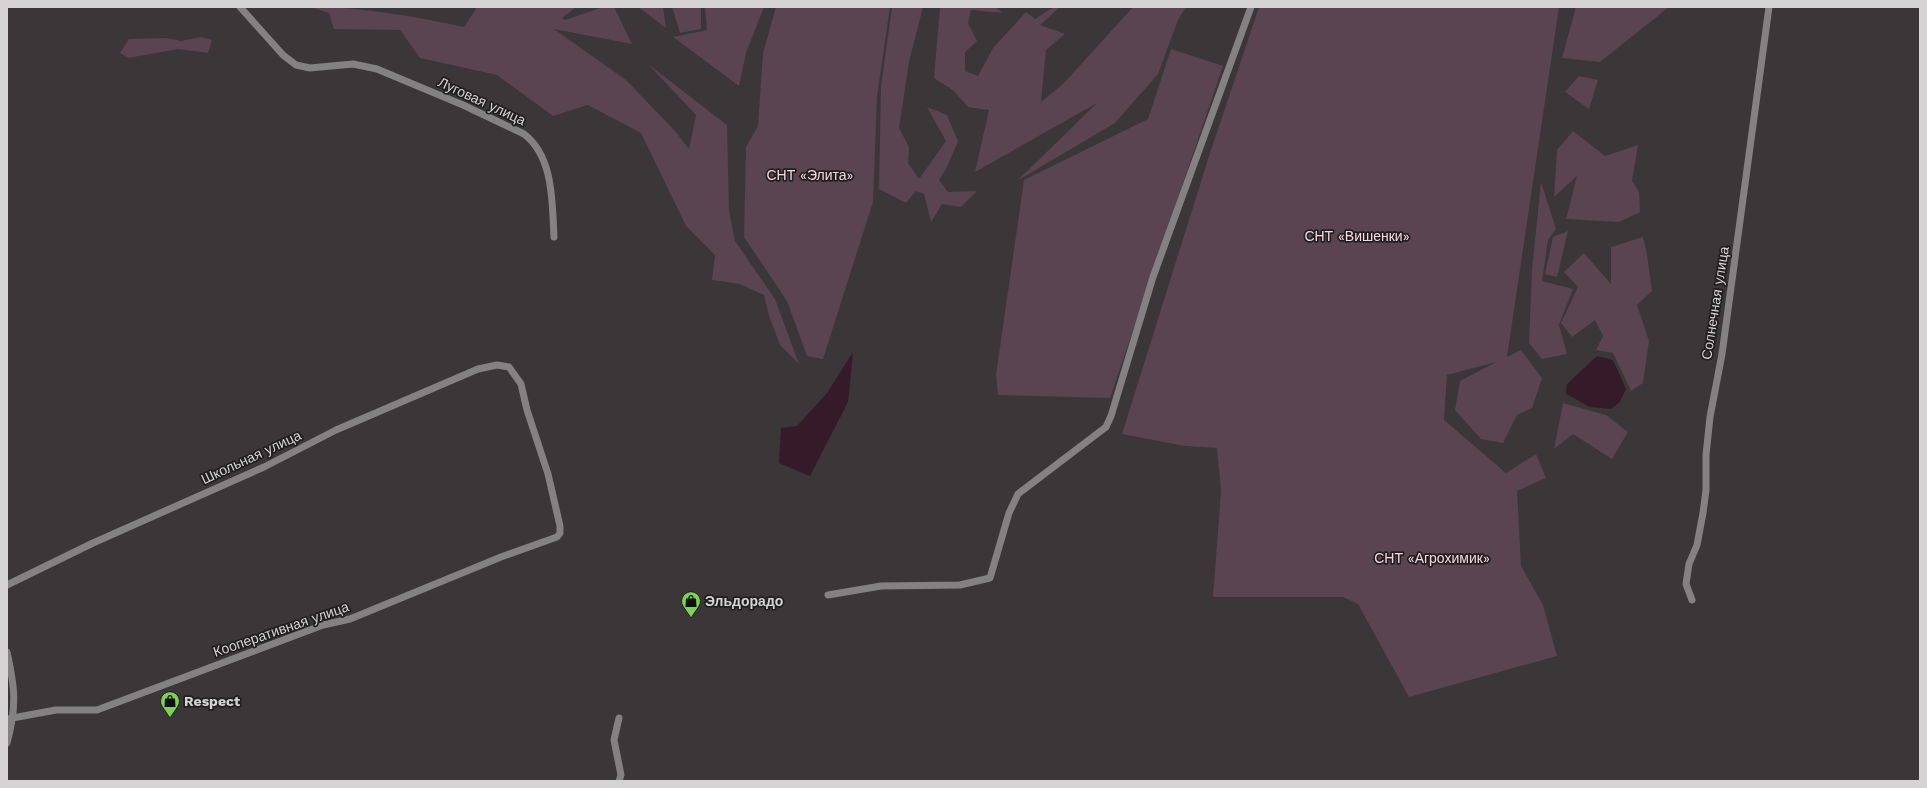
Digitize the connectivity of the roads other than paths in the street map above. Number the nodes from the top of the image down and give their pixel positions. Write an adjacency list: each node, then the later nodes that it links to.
1 (240, 7): 4 (street, Луговая улица)
2 (1251, 7): 7 (street)
3 (1769, 7): 8 (street, Солнечная улица)
4 (554, 237)
5 (509, 367): 6 (street, Школьная улица); 10 (street, Кооперативная улица)
6 (7, 585)
7 (828, 595)
8 (1692, 600)
9 (7, 652): 10 (street)
10 (10, 718): 12 (street)
11 (619, 718): 13 (street)
12 (7, 743)
13 (619, 781)

